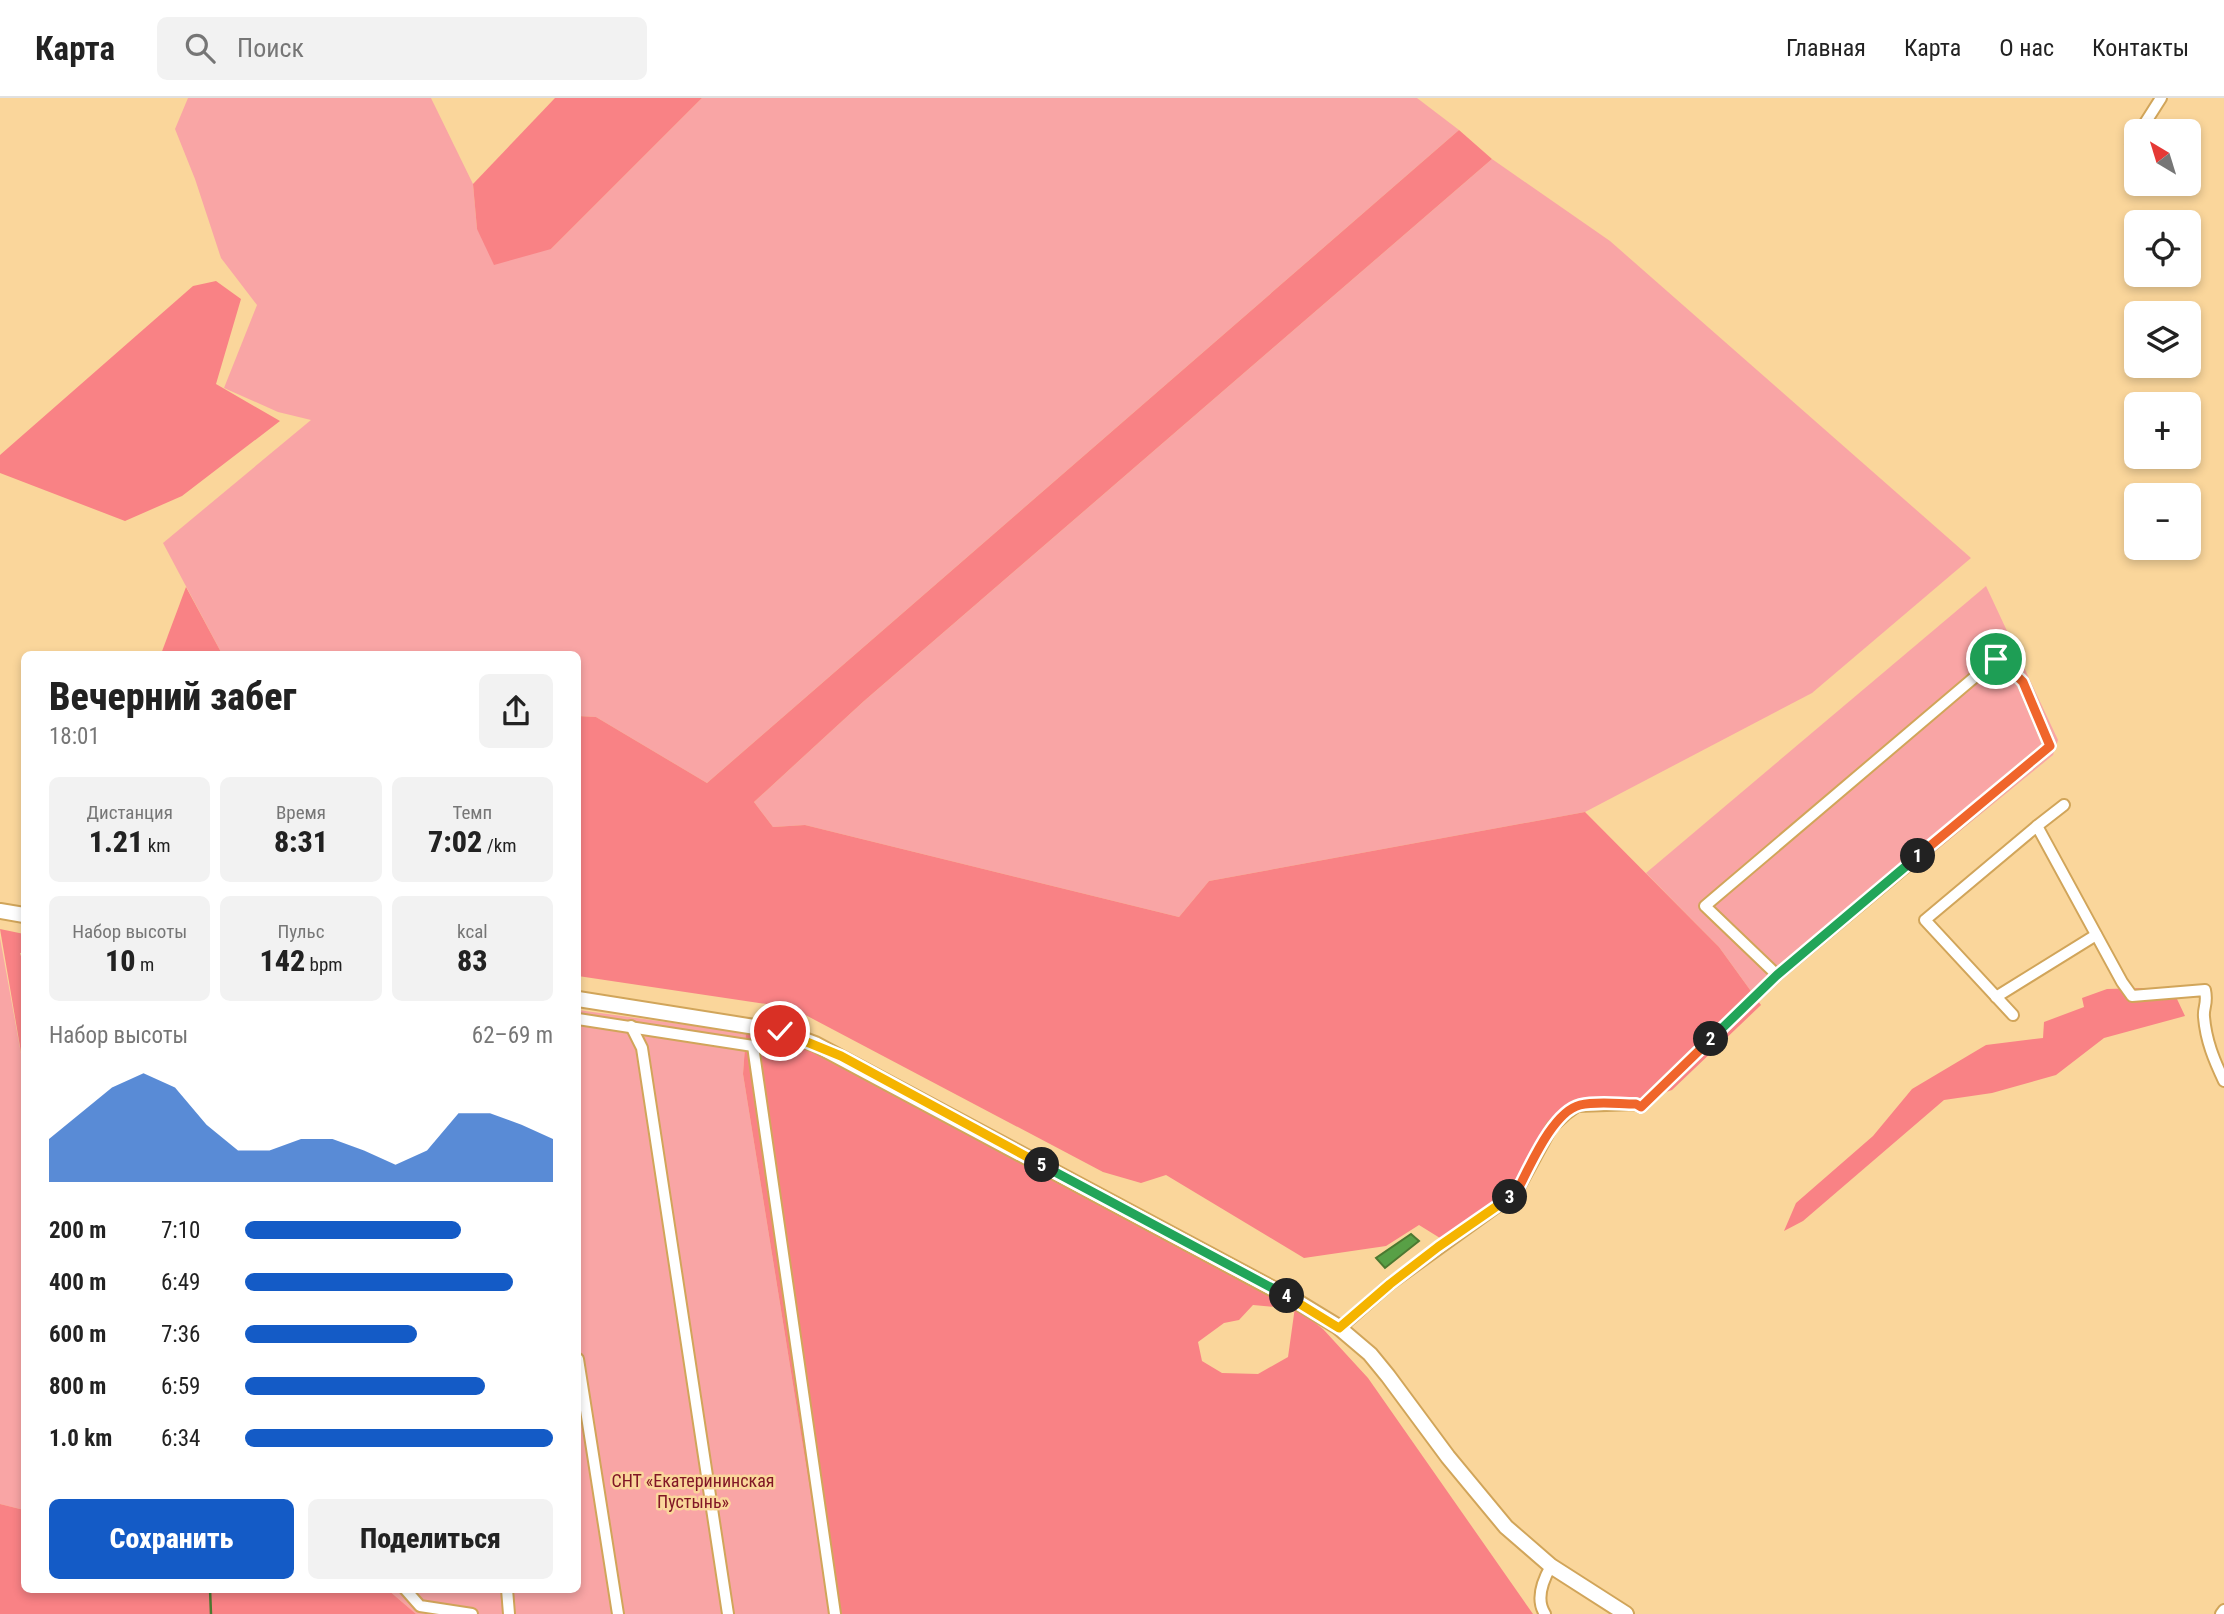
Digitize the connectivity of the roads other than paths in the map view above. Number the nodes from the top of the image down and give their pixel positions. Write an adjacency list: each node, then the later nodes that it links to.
1 (2161, 98): 2 (street)
2 (2148, 119)
3 (2064, 805): 4 (street)
4 (2038, 826): 7 (street); 9 (street)
5 (0, 911): 6 (main road)
6 (21, 914)
7 (2096, 935): 9 (street); 16 (street)
8 (1777, 975): 8 (street); 17 (street)
9 (1996, 997): 11 (street)
10 (581, 999): 13 (main road)
11 (2012, 1014)
12 (581, 1019): 14 (street)
13 (744, 1025): 15 (street); 17 (main road)
14 (631, 1026): 15 (street); 26 (street)
15 (753, 1046): 27 (street)
16 (2224, 1081)
17 (1339, 1328): 19 (main road)
18 (581, 1378): 25 (street)
19 (1551, 1566): 28 (street); 29 (main road)
20 (408, 1593): 22 (street)
21 (507, 1593): 24 (street)
22 (419, 1610): 23 (street)
23 (472, 1614)
24 (509, 1614)
25 (618, 1614)
26 (728, 1614)
27 (835, 1614)
28 (1545, 1614)
29 (1626, 1614)

